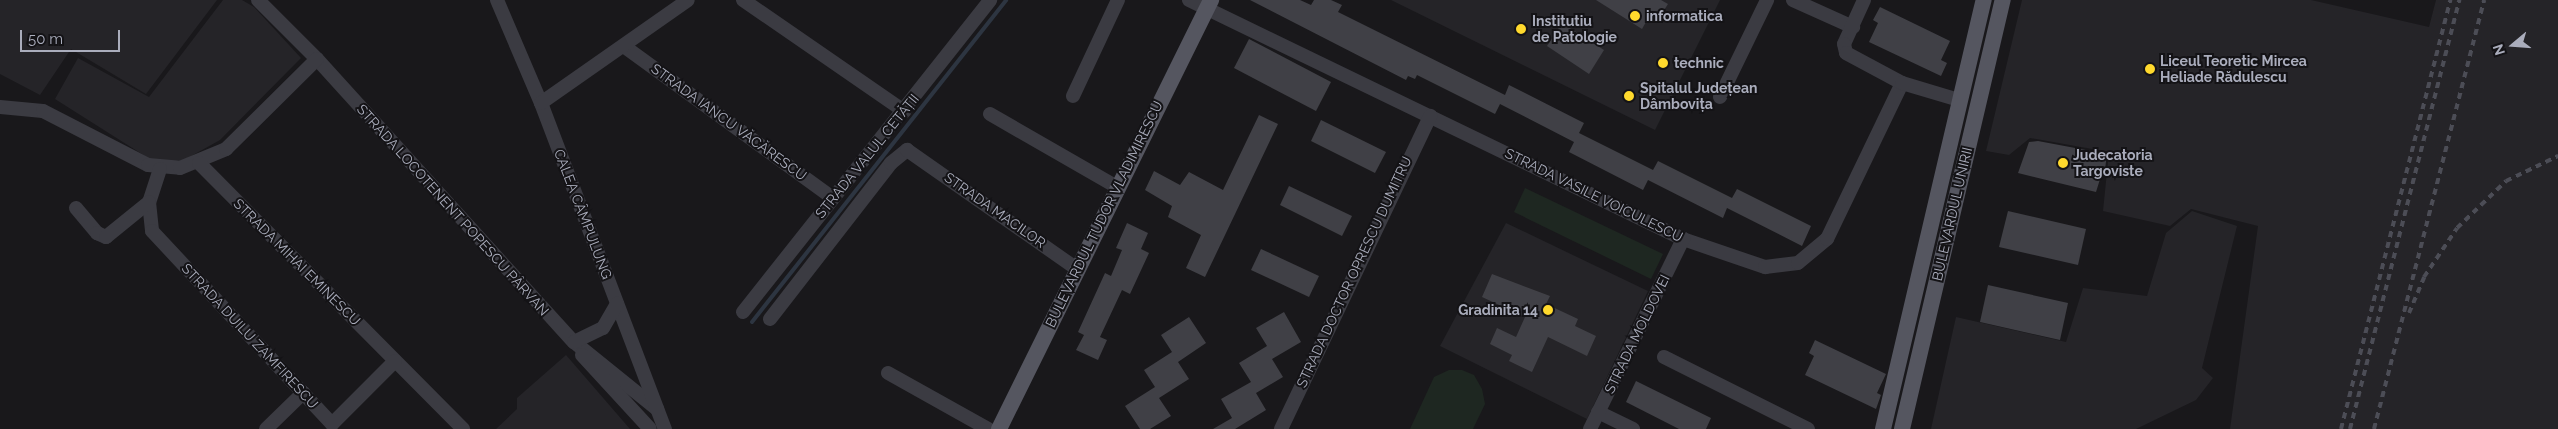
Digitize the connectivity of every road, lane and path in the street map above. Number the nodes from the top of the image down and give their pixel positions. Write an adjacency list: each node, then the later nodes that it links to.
1 (258, 0): 16 (street, STRADA LOCOTENENT POPESCU PÂRVAN)
2 (497, 0): 21 (street, CALEA CÂMPULUNG)
3 (688, 0): 15 (street)
4 (743, 0): 24 (street)
5 (1118, 0): 18 (street)
6 (1189, 0): 13 (street, STRADA VASILE VOICULESCU)
7 (1767, 0): 19 (street)
8 (1793, 0): 14 (street)
9 (1864, 0): 14 (street)
10 (1984, 0): 20 (main road, BULEVARDUL UNIRII)
11 (2003, 0): 22 (main road, BULEVARDUL UNIRII)
12 (987, 1): 24 (street, STRADA VALUL CETĂȚII)
13 (1208, 4): 26 (street, STRADA VASILE VOICULESCU); 30 (main road, BULEVARDUL TUDOR VLADIMIRESCU)
14 (1853, 27): 17 (street)
15 (625, 46): 21 (street); 31 (street, STRADA IANCU VĂCĂRESCU)
16 (317, 60): 28 (street); 39 (street, STRADA LOCOTENENT POPESCU PÂRVAN)
17 (1902, 83): 20 (street); 34 (street, STRADA VASILE VOICULESCU)
18 (1073, 96)
19 (1720, 96)
20 (1959, 100): 22 (main road); 56 (main road, BULEVARDUL UNIRII)
21 (541, 102): 36 (street, CALEA CÂMPULUNG)
22 (1977, 104): 57 (main road, BULEVARDUL UNIRII)
23 (0, 107): 29 (street)
24 (904, 111): 31 (street, STRADA VALUL CETĂȚII)
25 (990, 114): 30 (street)
26 (1430, 116): 34 (street, STRADA VASILE VOICULESCU); 52 (street, STRADA DOCTOR OPRESCU DUMITRU)
27 (912, 152): 35 (street, STRADA MACILOR); 38 (street, STRADA VALUL CETĂȚII)
28 (199, 163): 29 (street); 41 (street, STRADA MIHAI EMINESCU)
29 (160, 169): 32 (street, STRADA DUILU ZAMFIRESCU)
30 (1117, 187): 35 (main road, BULEVARDUL TUDOR VLADIMIRESCU)
31 (833, 198): 37 (street, STRADA VALUL CETĂȚII)
32 (149, 202): 33 (street); 43 (street, STRADA DUILU ZAMFIRESCU)
33 (76, 208)
34 (1684, 239): 45 (street, STRADA MOLDOVEI)
35 (1077, 269): 51 (main road, BULEVARDUL TUDOR VLADIMIRESCU)
36 (617, 304): 39 (street); 44 (street, CALEA CÂMPULUNG)
37 (743, 312)
38 (770, 319)
39 (574, 342): 44 (street, STRADA LOCOTENENT POPESCU PÂRVAN); 48 (street)
40 (1664, 357): 55 (street)
41 (395, 361): 43 (street, STRADA DUILU ZAMFIRESCU); 47 (street, STRADA MIHAI EMINESCU)
42 (888, 373): 50 (street)
43 (303, 393): 46 (street)
44 (657, 409): 49 (street, CALEA CÂMPULUNG)
45 (1598, 412): 53 (street, STRADA MOLDOVEI); 54 (street)
46 (266, 429)
47 (463, 429)
48 (650, 429)
49 (664, 429)
50 (988, 429)
51 (999, 429)
52 (1281, 429)
53 (1590, 429)
54 (1633, 429)
55 (1808, 429)
56 (1883, 429)
57 (1902, 429)

